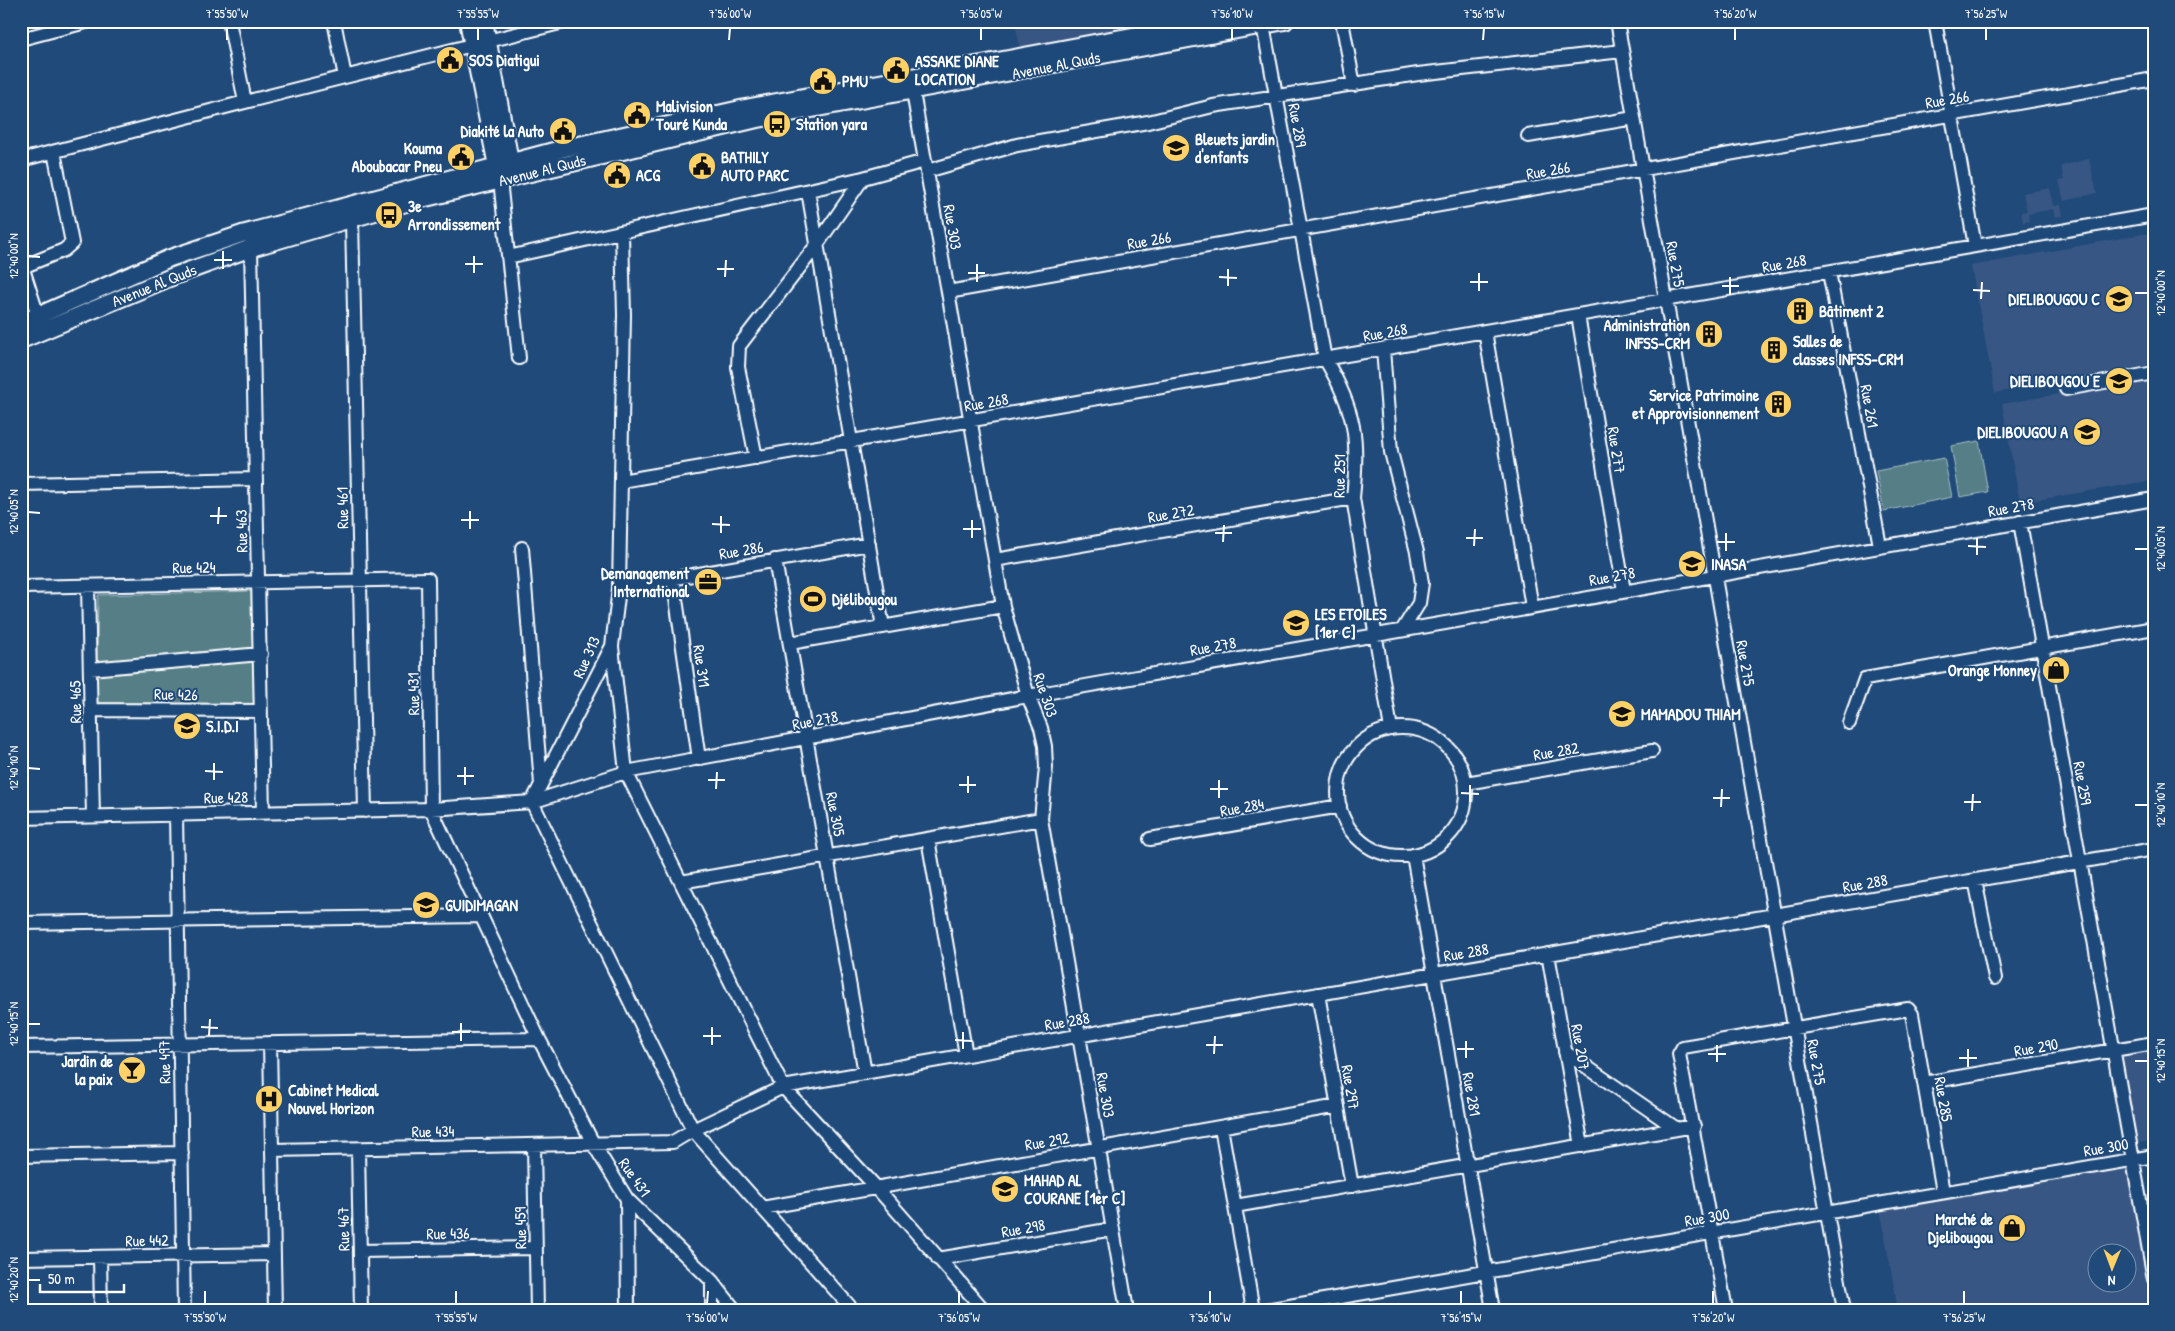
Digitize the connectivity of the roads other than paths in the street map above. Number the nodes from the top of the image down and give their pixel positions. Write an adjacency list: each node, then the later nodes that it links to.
1 (229, 21): 22 (street)
2 (334, 21): 17 (street)
3 (468, 21): 15 (main road)
4 (484, 21): 15 (main road)
5 (568, 21): 15 (street)
6 (1213, 21): 13 (main road, Avenue Al Quds)
7 (1285, 21): 12 (main road, Avenue Al Quds)
8 (1342, 21): 19 (street)
9 (1617, 21): 16 (street, Rue 275)
10 (1935, 21): 23 (street)
11 (86, 22): 14 (street)
12 (1263, 26): 13 (main road, Avenue Al Quds); 21 (street, Rue 289)
13 (1174, 28): 20 (main road, Avenue Al Quds); 30 (main road, Avenue Al Quds)
14 (21, 39)
15 (480, 43): 17 (street); 30 (main road)
16 (1622, 51): 19 (street); 24 (street, Rue 275)
17 (345, 77): 22 (street)
18 (2154, 79): 23 (street, Rue 266)
19 (1354, 85): 21 (street)
20 (913, 92): 28 (street, Rue 303); 30 (main road, Avenue Al Quds)
21 (1276, 96): 28 (street); 35 (street, Rue 289)
22 (245, 102): 26 (street)
23 (1952, 115): 29 (street, Rue 266); 38 (street)
24 (1634, 118): 25 (street); 29 (street, Rue 275)
25 (1528, 136)
26 (54, 152): 27 (street); 45 (street)
27 (21, 160)
28 (926, 166): 31 (street); 42 (street, Rue 303)
29 (1643, 169): 35 (street, Rue 266); 43 (street, Rue 275)
30 (505, 171): 33 (main road, Avenue Al Quds); 40 (street)
31 (863, 178): 32 (street); 37 (street)
32 (808, 191): 36 (street); 37 (street)
33 (350, 212): 39 (main road, Avenue Al Quds); 45 (main road, Avenue Al Quds); 71 (street, Rue 461)
34 (2154, 215): 38 (street, Rue 268)
35 (1301, 230): 42 (street, Rue 266); 51 (street, Rue 251)
36 (622, 232): 40 (street); 58 (street, Rue 313)
37 (816, 246): 55 (street); 56 (street)
38 (1975, 246): 41 (street, Rue 268)
39 (251, 248): 48 (main road, Avenue Al Quds); 57 (street, Rue 463)
40 (508, 257): 50 (street)
41 (1829, 272): 43 (street, Rue 268); 64 (street, Rue 261)
42 (948, 292): 54 (street, Rue 303)
43 (1666, 300): 44 (street, Rue 268); 68 (street, Rue 275)
44 (1578, 315): 47 (street, Rue 268); 76 (street, Rue 277)
45 (38, 316): 46 (main road, Avenue Al Quds)
46 (21, 323)
47 (1486, 331): 49 (street, Rue 268); 78 (street)
48 (21, 340)
49 (1383, 349): 51 (street, Rue 268); 81 (street)
50 (519, 358)
51 (1325, 359): 54 (street, Rue 268); 60 (street, Rue 251)
52 (2154, 373): 53 (street)
53 (2066, 389)
54 (971, 421): 55 (street, Rue 268); 67 (street, Rue 303)
55 (851, 442): 56 (street, Rue 268); 63 (street)
56 (756, 458): 58 (street, Rue 268)
57 (256, 479): 59 (street); 72 (street, Rue 463)
58 (621, 481): 75 (street, Rue 313)
59 (21, 484)
60 (1353, 498): 67 (street, Rue 272); 82 (street, Rue 251)
61 (2154, 499): 62 (street, Rue 278)
62 (2020, 522): 64 (street, Rue 278); 85 (street, Rue 259)
63 (869, 544): 66 (street, Rue 286); 79 (street)
64 (1880, 546): 68 (street, Rue 278)
65 (522, 548): 98 (street)
66 (775, 560): 69 (street, Rue 286); 83 (street, Rue 305)
67 (995, 560): 77 (street, Rue 303)
68 (1714, 575): 76 (street, Rue 278); 116 (street, Rue 275)
69 (673, 578): 75 (street, Rue 286); 95 (street, Rue 311)
70 (428, 579): 71 (street, Rue 424); 101 (street, Rue 431)
71 (360, 580): 72 (street, Rue 424); 102 (street, Rue 461)
72 (258, 582): 73 (street, Rue 424); 86 (street, Rue 463)
73 (88, 586): 74 (street, Rue 424); 87 (street, Rue 465)
74 (21, 587)
75 (619, 588): 84 (street, Rue 313)
76 (1624, 591): 78 (street, Rue 278)
77 (1003, 606): 79 (street); 88 (street, Rue 303)
78 (1532, 607): 81 (street, Rue 278)
79 (883, 627): 83 (street)
80 (2154, 628): 85 (street)
81 (1403, 629): 82 (street, Rue 278)
82 (1376, 634): 88 (street, Rue 278); 92 (street, Rue 251)
83 (790, 643): 93 (street, Rue 305)
84 (612, 646): 96 (street); 98 (street, Rue 313)
85 (2042, 648): 91 (street); 113 (street, Rue 259)
86 (261, 654): 87 (street); 90 (street, Rue 463)
87 (90, 669): 89 (street, Rue 465)
88 (1028, 696): 93 (street, Rue 278); 107 (street, Rue 303)
89 (91, 710): 90 (street, Rue 426); 105 (street, Rue 465)
90 (261, 711): 103 (street, Rue 463)
91 (1849, 723)
92 (1392, 729): 97 (street); 100 (street)
93 (805, 738): 95 (street, Rue 278); 112 (street, Rue 305)
94 (1652, 751): 97 (street, Rue 282)
95 (699, 759): 96 (street, Rue 278)
96 (626, 772): 99 (street, Rue 278); 115 (street)
97 (1466, 783): 111 (street)
98 (541, 784): 99 (street, Rue 313)
99 (532, 802): 101 (street, Rue 428); 141 (street)
100 (1340, 806): 109 (street, Rue 284); 111 (street)
101 (431, 809): 102 (street, Rue 428); 117 (street, Rue 431)
102 (365, 811): 103 (street, Rue 428)
103 (263, 813): 104 (street, Rue 428)
104 (176, 814): 105 (street, Rue 428); 118 (street, Rue 497)
105 (93, 816): 106 (street, Rue 428)
106 (21, 818)
107 (1041, 819): 108 (street); 125 (street, Rue 303)
108 (928, 839): 112 (street); 133 (street)
109 (1150, 839)
110 (2154, 849): 113 (street, Rue 288)
111 (1413, 855): 121 (street, Rue 281)
112 (827, 856): 115 (street); 134 (street, Rue 305)
113 (2080, 862): 114 (street, Rue 288); 131 (street, Rue 259)
114 (1974, 880): 116 (street, Rue 288); 122 (street)
115 (681, 882): 136 (street)
116 (1774, 915): 120 (street, Rue 288); 124 (street, Rue 275)
117 (480, 916): 118 (street); 126 (street, Rue 431)
118 (178, 921): 119 (street); 129 (street, Rue 497)
119 (21, 923)
120 (1548, 954): 121 (street, Rue 288); 132 (street, Rue 207)
121 (1434, 974): 123 (street, Rue 288); 152 (street, Rue 281)
122 (1994, 978)
123 (1318, 994): 125 (street, Rue 288); 137 (street, Rue 297)
124 (1794, 1028): 135 (street, Rue 285); 138 (street); 159 (street, Rue 275)
125 (1079, 1036): 133 (street, Rue 288); 145 (street, Rue 303)
126 (539, 1039): 127 (street); 142 (street, Rue 431)
127 (270, 1043): 129 (street); 147 (street)
128 (2154, 1043): 131 (street, Rue 290)
129 (180, 1045): 130 (street); 148 (street, Rue 497)
130 (21, 1048)
131 (2113, 1050): 135 (street, Rue 290); 151 (street, Rue 259)
132 (1565, 1052): 140 (street); 144 (street, Rue 207)
133 (966, 1056): 134 (street, Rue 288)
134 (865, 1073): 136 (street, Rue 288)
135 (1924, 1083): 155 (street, Rue 285)
136 (783, 1087): 141 (street, Rue 288); 154 (street)
137 (1338, 1106): 139 (street, Rue 292); 153 (street, Rue 297)
138 (1694, 1126): 140 (street); 161 (street)
139 (1221, 1127): 145 (street, Rue 292); 157 (street)
140 (1677, 1129): 144 (street)
141 (693, 1130): 142 (street, Rue 434); 158 (street)
142 (594, 1145): 143 (street, Rue 434); 156 (street, Rue 431)
143 (534, 1146): 146 (street, Rue 434); 162 (street, Rue 459)
144 (1582, 1146): 152 (street)
145 (1099, 1148): 154 (street, Rue 292); 160 (street, Rue 303)
146 (358, 1149): 147 (street, Rue 434); 163 (street, Rue 467)
147 (272, 1150): 164 (street)
148 (182, 1153): 149 (street); 165 (street, Rue 497)
149 (21, 1156)
150 (2154, 1156): 151 (street, Rue 300)
151 (2132, 1159): 155 (street, Rue 300); 170 (street, Rue 259)
152 (1468, 1166): 153 (street); 169 (street, Rue 281)
153 (1352, 1186): 157 (street)
154 (876, 1187): 158 (street, Rue 292); 168 (street)
155 (1943, 1192): 159 (street, Rue 300)
156 (627, 1199): 171 (street, Rue 431); 177 (street)
157 (1235, 1206): 183 (street)
158 (762, 1208): 180 (street)
159 (1827, 1212): 161 (street, Rue 300); 187 (street, Rue 275)
160 (1113, 1229): 168 (street, Rue 298); 182 (street, Rue 303)
161 (1712, 1232): 169 (street, Rue 300); 186 (street)
162 (536, 1248): 163 (street, Rue 436); 176 (street, Rue 459)
163 (360, 1251): 175 (street, Rue 467)
164 (274, 1254): 165 (street, Rue 442); 174 (street)
165 (184, 1256): 166 (street, Rue 442); 173 (street, Rue 497)
166 (100, 1257): 167 (street, Rue 442); 172 (street)
167 (21, 1258)
168 (938, 1259): 181 (street)
169 (1487, 1272): 184 (street, Rue 300); 185 (street, Rue 281)
170 (2154, 1279)
171 (712, 1281): 178 (street); 179 (street, Rue 431)
172 (101, 1310)
173 (184, 1310)
174 (275, 1310)
175 (361, 1310)
176 (537, 1310)
177 (628, 1310)
178 (712, 1310)
179 (735, 1310)
180 (853, 1310)
181 (984, 1310)
182 (1128, 1310)
183 (1253, 1310)
184 (1266, 1310)
185 (1493, 1310)
186 (1726, 1310)
187 (1844, 1310)

